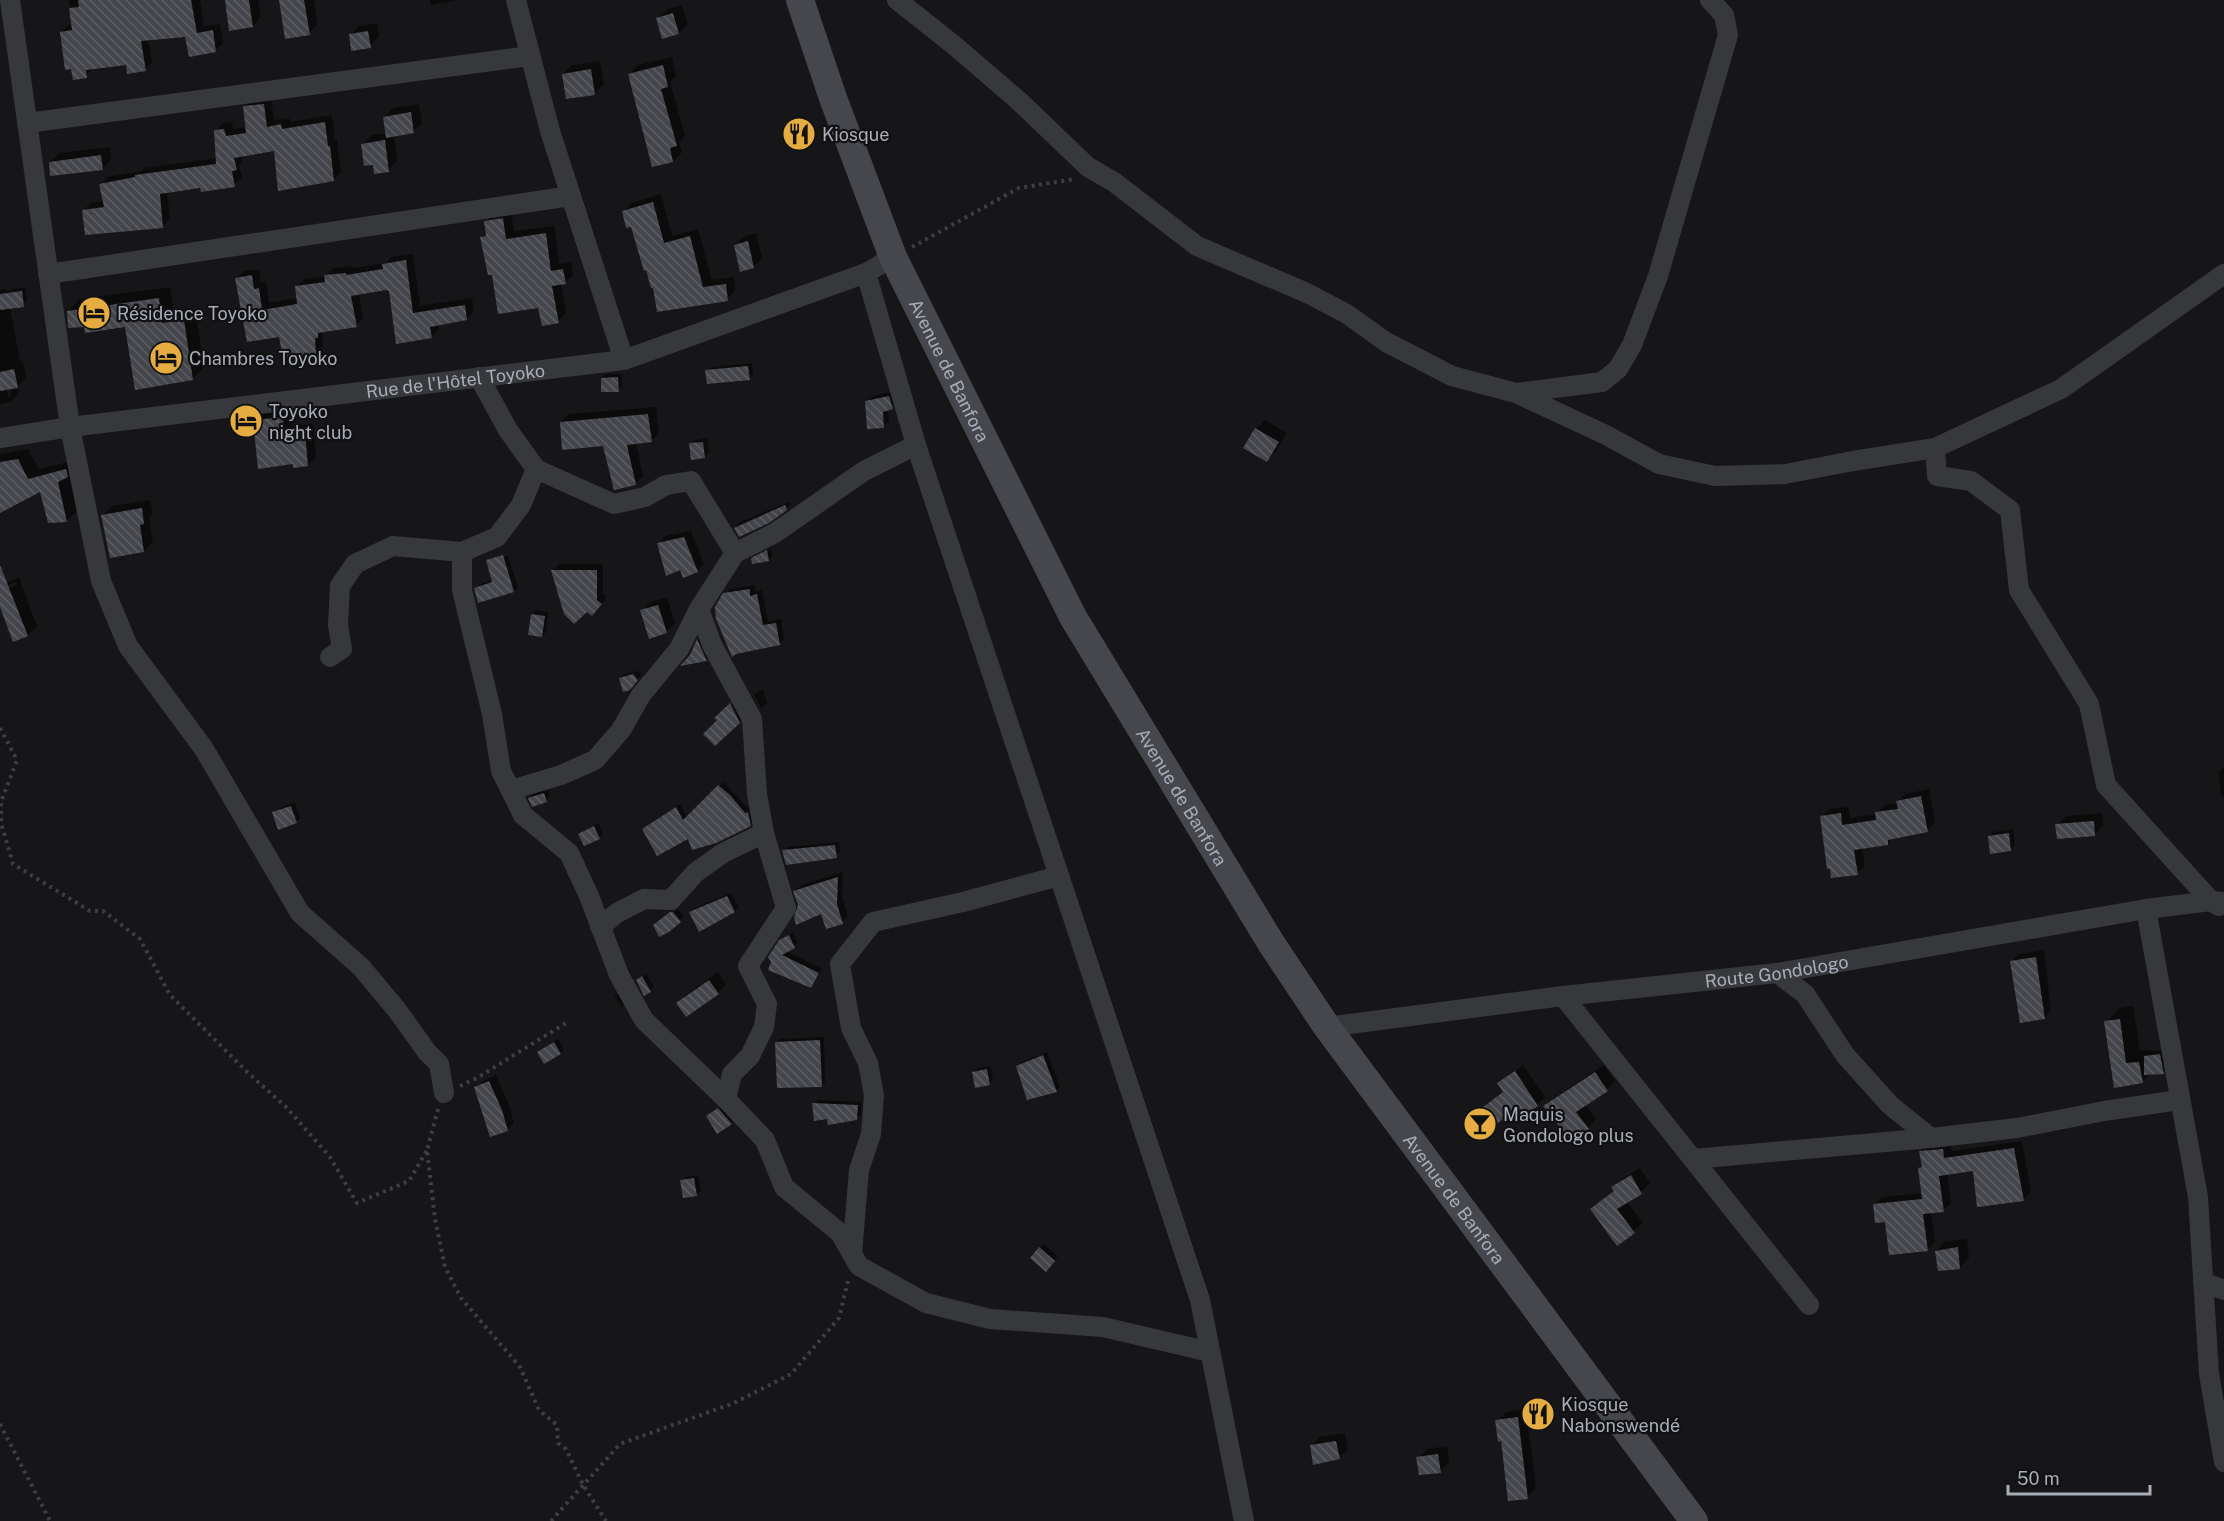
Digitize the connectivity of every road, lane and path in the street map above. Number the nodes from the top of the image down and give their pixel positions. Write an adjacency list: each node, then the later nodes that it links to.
1 (10, 0): 7 (street)
2 (516, 0): 6 (street)
3 (800, 0): 10 (main road, Avenue de Banfora)
4 (897, 0): 8 (street)
5 (1710, 0): 16 (street)
6 (530, 56): 7 (street); 9 (street)
7 (27, 123): 13 (street)
8 (1105, 176): 10 (path); 16 (street)
9 (571, 196): 13 (street); 14 (street)
10 (893, 257): 11 (street, Rue de l'Hôtel Toyoko); 36 (main road, Avenue de Banfora)
11 (866, 273): 14 (street, Rue de l'Hôtel Toyoko); 19 (street)
12 (2224, 273): 20 (street)
13 (48, 274): 17 (street)
14 (624, 360): 15 (street, Rue de l'Hôtel Toyoko)
15 (479, 377): 17 (street, Rue de l'Hôtel Toyoko); 21 (street)
16 (1516, 393): 20 (street)
17 (70, 427): 18 (street, Rue de l'Hôtel Toyoko); 37 (street)
18 (0, 438)
19 (916, 445): 23 (street); 29 (street)
20 (1935, 448): 30 (street)
21 (536, 469): 22 (street); 23 (street)
22 (462, 552): 25 (street); 27 (street)
23 (735, 553): 24 (street)
24 (699, 609): 27 (street); 28 (street)
25 (330, 657)
26 (0, 728): 41 (path)
27 (511, 790): 32 (street)
28 (764, 832): 32 (street); 38 (street)
29 (1059, 876): 43 (street); 47 (street)
30 (2220, 904): 31 (street, Route Gondologo)
31 (2146, 909): 33 (street, Route Gondologo); 39 (street)
32 (600, 927): 38 (street)
33 (1777, 973): 34 (street, Route Gondologo); 40 (street)
34 (1563, 996): 36 (street, Route Gondologo); 42 (street)
35 (566, 1023): 37 (path)
36 (1327, 1027): 55 (main road, Avenue de Banfora)
37 (444, 1093): 41 (path)
38 (726, 1099): 43 (street)
39 (2179, 1100): 40 (street); 44 (street)
40 (1931, 1138): 42 (street)
41 (427, 1150): 50 (path)
42 (1693, 1159): 46 (street)
43 (852, 1254): 47 (street); 50 (path)
44 (2203, 1282): 45 (street); 49 (street)
45 (2224, 1290)
46 (1809, 1305)
47 (1210, 1352): 54 (street)
48 (0, 1424): 51 (path)
49 (2224, 1462)
50 (583, 1485): 52 (path); 53 (path)
51 (50, 1521)
52 (551, 1521)
53 (606, 1521)
54 (1244, 1521)
55 (1694, 1521)

